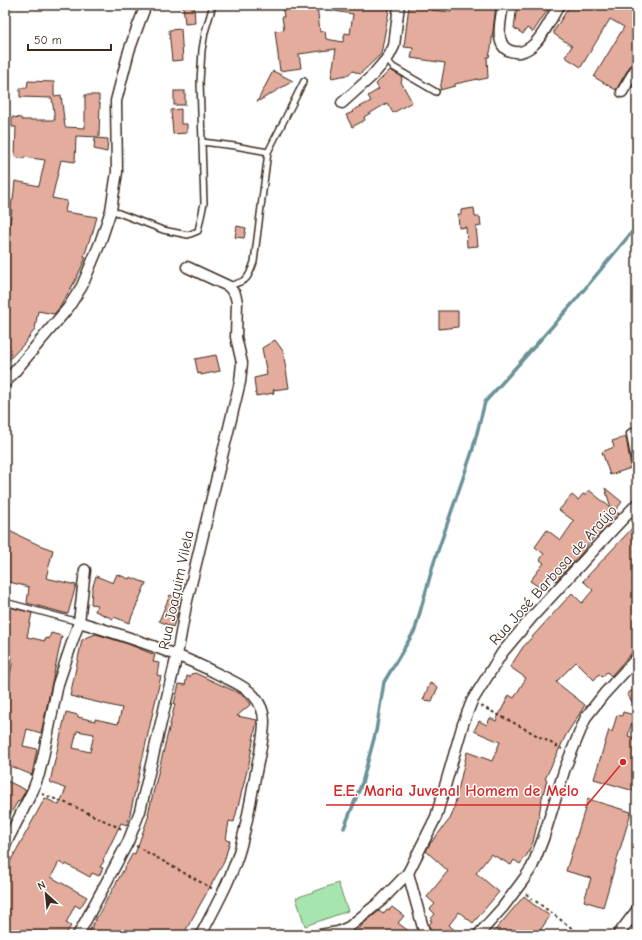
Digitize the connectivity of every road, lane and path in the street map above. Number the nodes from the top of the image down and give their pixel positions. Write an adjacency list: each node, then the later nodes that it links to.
1 (146, 5): 14 (street)
2 (213, 5): 12 (lane)
3 (399, 5): 6 (street)
4 (503, 5): 5 (street)
5 (559, 5)
6 (387, 60): 9 (lane); 11 (street)
7 (637, 67): 10 (street)
8 (304, 81): 13 (lane)
9 (436, 92)
10 (622, 92)
11 (342, 103)
12 (202, 142): 13 (lane); 14 (lane)
13 (268, 152): 16 (lane)
14 (111, 210): 17 (street)
15 (187, 267): 16 (street)
16 (228, 286): 24 (street, Rua Joaquim Vilela)
17 (5, 383)
18 (632, 434): 19 (street)
19 (637, 461)
20 (637, 504): 26 (street, Rua José Barbosa de Araújo)
21 (85, 570): 23 (street)
22 (5, 602): 23 (lane)
23 (79, 622): 24 (street); 28 (street)
24 (177, 655): 29 (street, Rua Joaquim Vilela); 33 (street)
25 (637, 658): 27 (street)
26 (472, 701): 27 (path); 31 (street, Rua José Barbosa de Araújo)
27 (571, 754): 32 (street)
28 (34, 790): 29 (path); 30 (street)
29 (130, 838): 33 (path); 35 (street, Rua Joaquim Vilela)
30 (5, 845)
31 (408, 873): 37 (street, Rua José Barbosa de Araújo); 38 (street)
32 (518, 887): 39 (street); 40 (path)
33 (223, 894): 36 (street)
34 (637, 910): 41 (street)
35 (78, 935)
36 (201, 935)
37 (320, 935)
38 (425, 935)
39 (478, 935)
40 (581, 935)
41 (618, 935)

